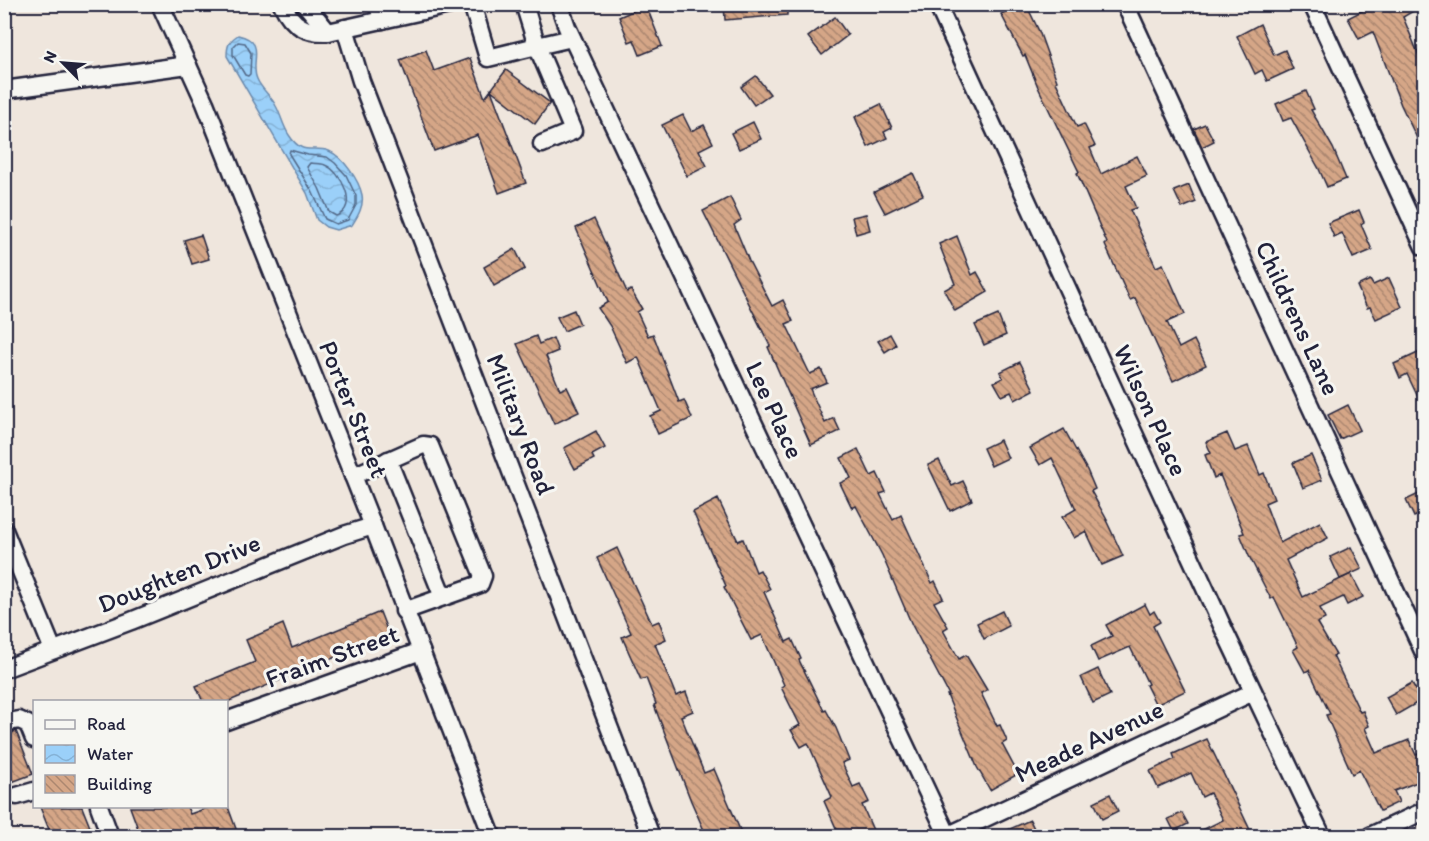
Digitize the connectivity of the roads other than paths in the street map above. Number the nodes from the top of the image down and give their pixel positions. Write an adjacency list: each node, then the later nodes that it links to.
1 (160, 4): 16 (street, Porter Street)
2 (282, 4): 13 (street)
3 (305, 4): 13 (street)
4 (454, 4): 11 (street)
5 (472, 4): 15 (street)
6 (524, 4): 15 (street)
7 (560, 4): 14 (street, Lee Place)
8 (937, 4): 30 (street, Wilson Place)
9 (1125, 4): 28 (street, Childrens Lane)
10 (1312, 4): 19 (street)
11 (380, 12): 12 (street)
12 (345, 28): 13 (street); 41 (street, Military Road)
13 (328, 32)
14 (572, 38): 15 (street); 38 (street, Lee Place)
15 (537, 46): 18 (street)
16 (188, 64): 17 (street); 21 (street, Porter Street)
17 (4, 90)
18 (542, 144)
19 (1425, 247)
20 (388, 460): 21 (street); 24 (street); 24 (street)
21 (353, 476): 22 (street, Porter Street)
22 (373, 526): 25 (street, Porter Street); 26 (street, Doughten Drive)
23 (4, 530): 26 (street)
24 (443, 597): 25 (street)
25 (404, 611): 27 (street, Porter Street)
26 (53, 650): 29 (street, Doughten Drive)
27 (421, 651): 31 (street, Fraim Street); 40 (street, Porter Street)
28 (1425, 653)
29 (4, 669)
30 (1253, 692): 38 (street, Meade Avenue); 42 (street, Wilson Place)
31 (228, 720)
32 (4, 723): 33 (street)
33 (33, 737)
34 (33, 791): 35 (street)
35 (17, 796)
36 (99, 808): 39 (street)
37 (1425, 811): 43 (street)
38 (948, 836)
39 (110, 837)
40 (492, 837)
41 (651, 837)
42 (1322, 837)
43 (1370, 837)

